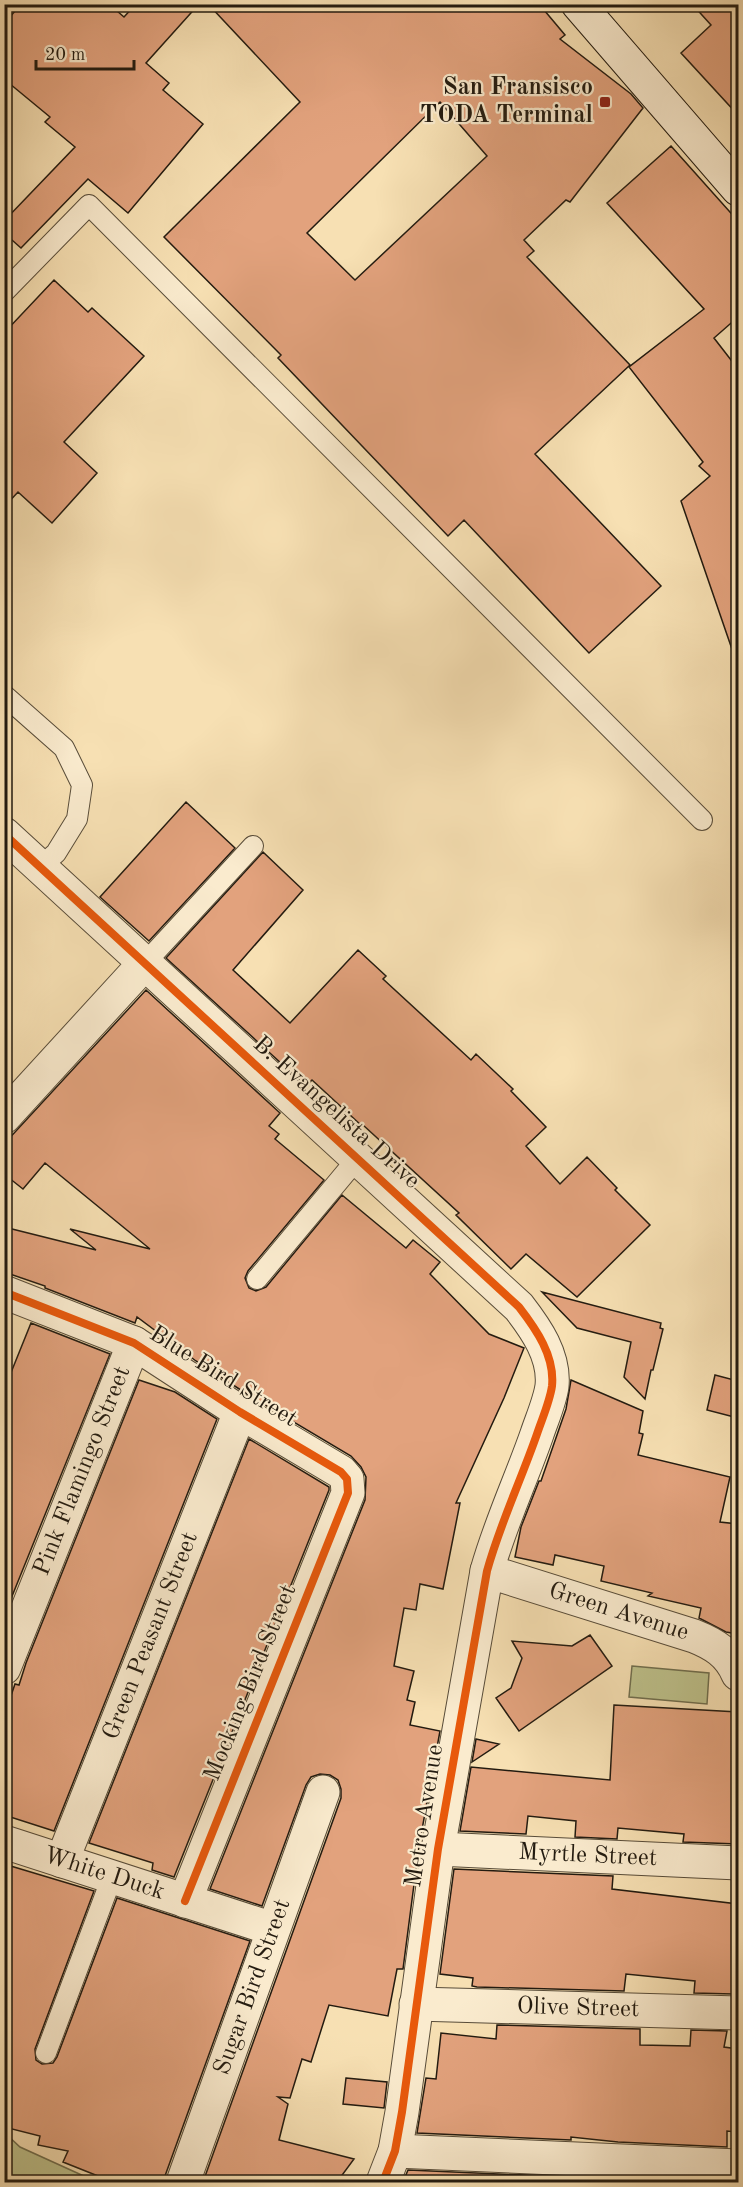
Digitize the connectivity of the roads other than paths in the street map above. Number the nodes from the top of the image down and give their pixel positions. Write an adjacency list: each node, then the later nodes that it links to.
1 (578, 4): 2 (street)
2 (738, 189)
3 (4, 292): 5 (lane)
4 (4, 695): 8 (lane)
5 (702, 820)
6 (4, 834): 8 (street, B. Evangelista Drive)
7 (253, 846): 9 (lane)
8 (40, 867): 9 (street, B. Evangelista Drive)
9 (145, 963): 10 (street); 11 (street, B. Evangelista Drive)
10 (4, 1117)
11 (357, 1159): 12 (lane); 16 (street, B. Evangelista Drive)
12 (257, 1279)
13 (7, 1300): 14 (street, Blue Bird Street)
14 (134, 1343): 15 (street, Blue Bird Street); 19 (street, Pink Flamingo Street)
15 (240, 1412): 17 (street, Blue Bird Street); 24 (street, Green Peasant Street)
16 (528, 1461): 18 (street, Metro Avenue)
17 (348, 1479): 27 (street, Mocking Bird Street)
18 (487, 1571): 20 (street, Green Avenue); 23 (street, Metro Avenue)
19 (4, 1668)
20 (738, 1674)
21 (322, 1792): 28 (street, Sugar Bird Street)
22 (4, 1842): 24 (street, White Duck)
23 (438, 1849): 25 (street, Myrtle Street); 29 (street, Metro Avenue)
24 (62, 1861): 26 (street, White Duck)
25 (738, 1863)
26 (111, 1877): 27 (street, White Duck); 31 (lane)
27 (185, 1901): 28 (street, White Duck)
28 (273, 1929): 34 (street, Sugar Bird Street)
29 (417, 2004): 30 (street, Olive Street); 32 (street, Metro Avenue)
30 (738, 2013)
31 (46, 2054)
32 (395, 2151): 33 (street); 35 (street, Metro Avenue)
33 (738, 2166)
34 (183, 2182)
35 (383, 2182)

